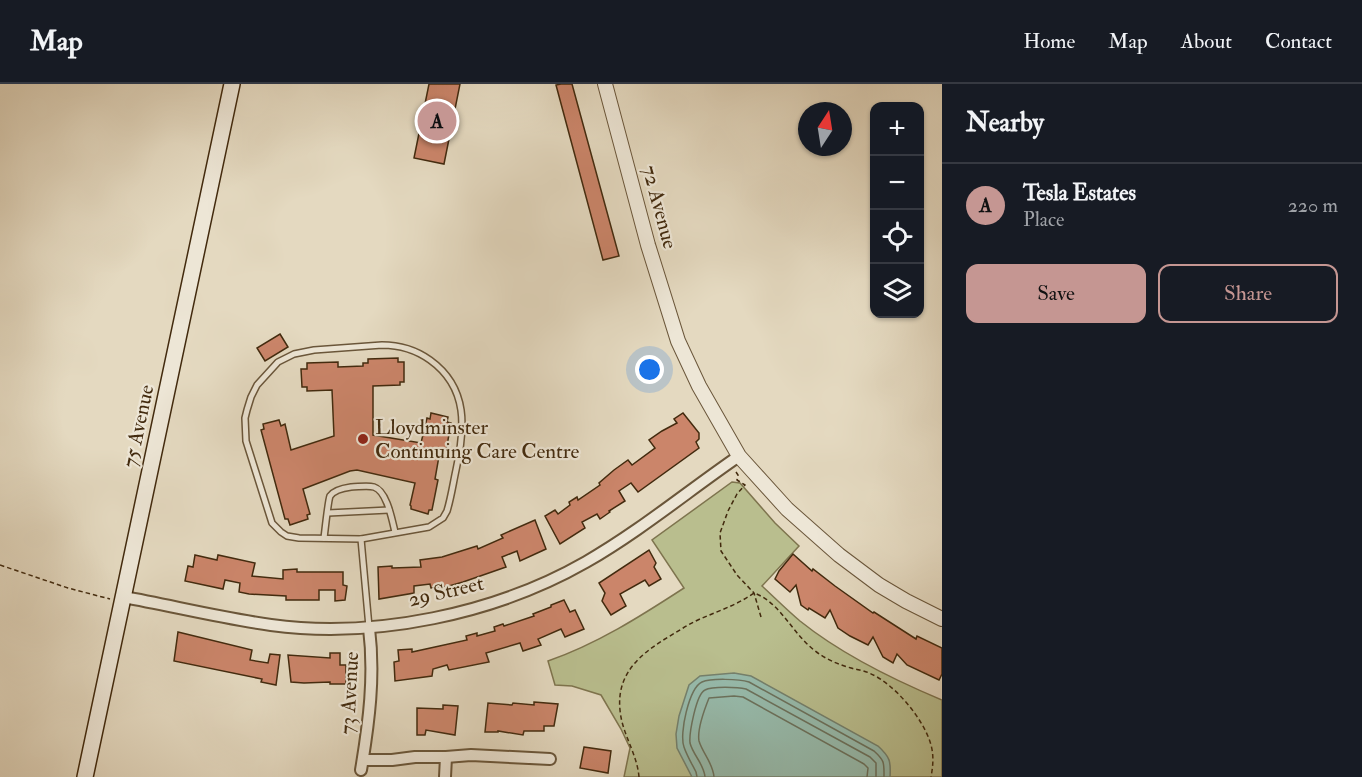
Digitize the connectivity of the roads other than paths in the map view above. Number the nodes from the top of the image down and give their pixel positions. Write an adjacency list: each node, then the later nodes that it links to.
1 (232, 84): 9 (main road, 75 Avenue)
2 (605, 84): 3 (street, 72 Avenue)
3 (739, 456): 10 (street); 11 (street, 29 Street)
4 (389, 510): 5 (lane); 5 (lane); 6 (lane)
5 (328, 513): 7 (lane)
6 (395, 532): 7 (lane); 8 (lane)
7 (324, 538): 8 (lane)
8 (361, 539): 11 (lane)
9 (123, 599): 11 (street, 29 Street); 14 (main road, 75 Avenue)
10 (942, 619)
11 (369, 628): 12 (street, 73 Avenue)
12 (446, 758): 13 (street, 73 Avenue); 15 (street)
13 (550, 759)
14 (86, 777)
15 (445, 777)

